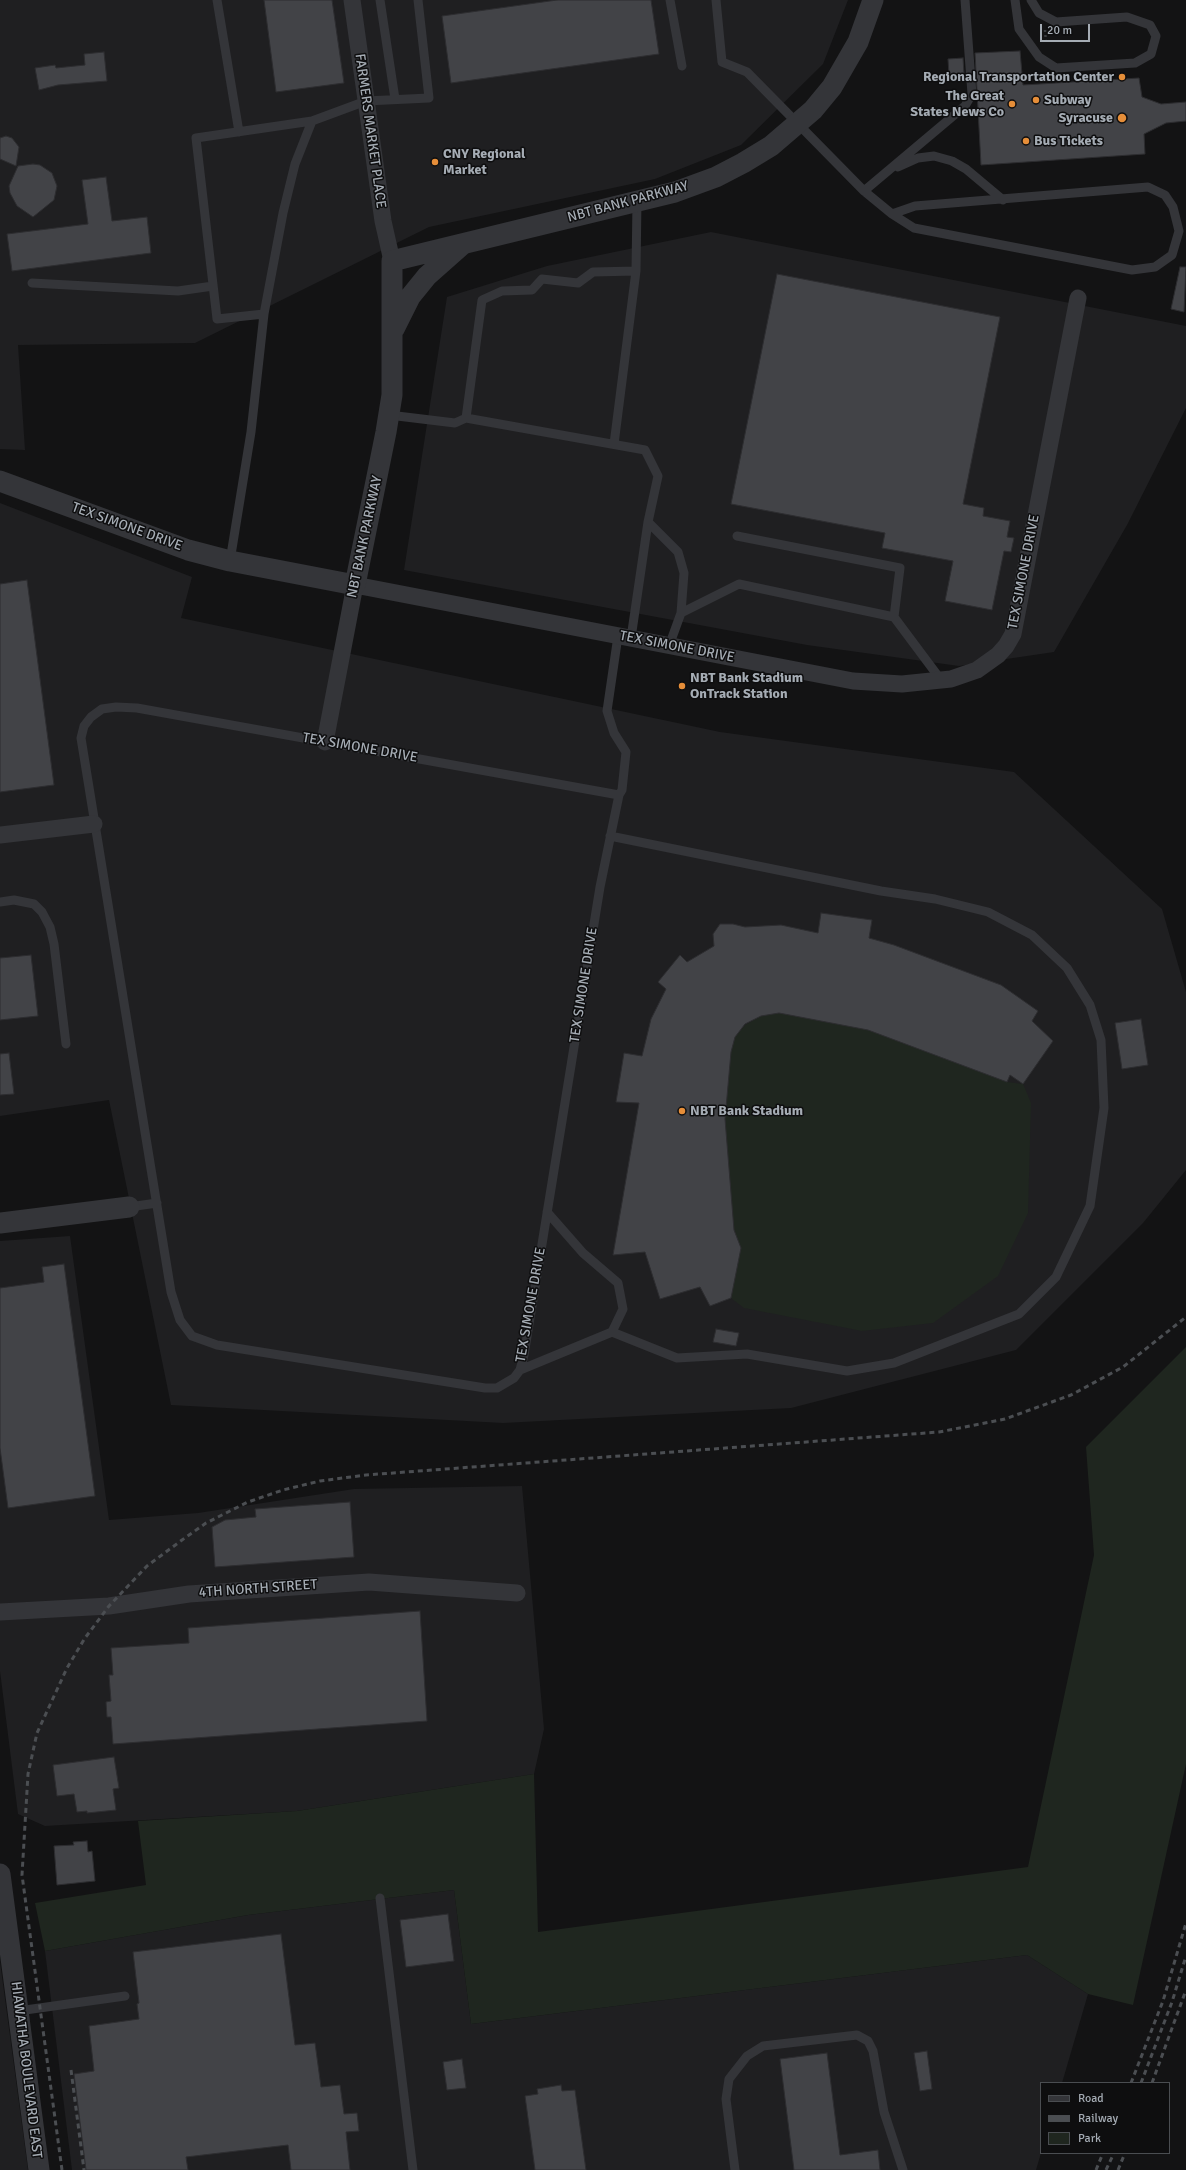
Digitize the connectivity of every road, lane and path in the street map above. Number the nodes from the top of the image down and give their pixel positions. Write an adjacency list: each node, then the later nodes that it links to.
1 (217, 0): 18 (lane)
2 (352, 0): 15 (street, FARMERS MARKET PLACE)
3 (380, 0): 14 (lane)
4 (418, 0): 14 (lane)
5 (670, 0): 13 (lane)
6 (716, 0): 17 (lane)
7 (873, 0): 17 (street, NBT BANK PARKWAY)
8 (964, 0): 19 (lane)
9 (1015, 0): 12 (lane)
10 (1031, 0): 11 (lane)
11 (1044, 16): 12 (path); 12 (lane)
12 (1050, 64)
13 (682, 66)
14 (395, 99): 15 (lane)
15 (366, 101): 16 (lane); 25 (street, FARMERS MARKET PLACE)
16 (312, 121): 18 (lane); 30 (lane)
17 (798, 123): 20 (lane); 22 (street, NBT BANK PARKWAY)
18 (239, 132): 28 (lane)
19 (887, 172): 20 (lane); 21 (lane)
20 (864, 191): 23 (lane)
21 (1003, 200): 23 (lane); 23 (lane)
22 (637, 201): 24 (street, NBT BANK PARKWAY); 26 (lane)
23 (892, 214)
24 (464, 243): 25 (street, NBT BANK PARKWAY); 31 (street, NBT BANK PARKWAY)
25 (392, 261): 31 (street, NBT BANK PARKWAY)
26 (636, 271): 33 (lane); 34 (lane)
27 (32, 283): 28 (lane)
28 (213, 286): 30 (lane)
29 (1078, 298): 44 (street, TEX SIMONE DRIVE)
30 (264, 314): 38 (lane)
31 (393, 331): 32 (street, NBT BANK PARKWAY)
32 (389, 415): 33 (lane); 39 (street, NBT BANK PARKWAY)
33 (466, 418): 34 (lane)
34 (614, 444): 36 (lane)
35 (0, 480): 38 (street, TEX SIMONE DRIVE)
36 (648, 522): 40 (lane); 42 (lane)
37 (737, 536): 41 (lane)
38 (230, 561): 39 (street, TEX SIMONE DRIVE)
39 (355, 585): 42 (street, TEX SIMONE DRIVE); 45 (street, NBT BANK PARKWAY)
40 (681, 613): 41 (lane); 43 (lane)
41 (894, 617): 44 (lane)
42 (624, 637): 43 (street, TEX SIMONE DRIVE); 46 (lane)
43 (669, 646): 44 (street, TEX SIMONE DRIVE)
44 (941, 680)
45 (326, 742): 46 (lane, TEX SIMONE DRIVE); 47 (lane, TEX SIMONE DRIVE)
46 (619, 795): 49 (lane, TEX SIMONE DRIVE)
47 (94, 824): 48 (street); 52 (lane, TEX SIMONE DRIVE)
48 (0, 835)
49 (610, 836): 54 (lane, TEX SIMONE DRIVE); 56 (lane)
50 (0, 902): 51 (lane)
51 (66, 1044)
52 (157, 1203): 53 (lane); 57 (lane, TEX SIMONE DRIVE)
53 (129, 1207): 55 (street)
54 (547, 1212): 56 (lane); 57 (lane, TEX SIMONE DRIVE)
55 (0, 1223)
56 (612, 1332): 57 (lane)
57 (520, 1370)
58 (517, 1593): 59 (street, 4TH NORTH STREET)
59 (0, 1612)
60 (0, 1874): 62 (street, HIAWATHA BOULEVARD EAST)
61 (380, 1898): 66 (lane)
62 (3, 1917): 64 (street, HIAWATHA BOULEVARD EAST)
63 (125, 1996): 64 (lane)
64 (18, 2011): 65 (street, HIAWATHA BOULEVARD EAST)
65 (39, 2170)
66 (413, 2170)
67 (735, 2170): 68 (lane)
68 (903, 2170)

